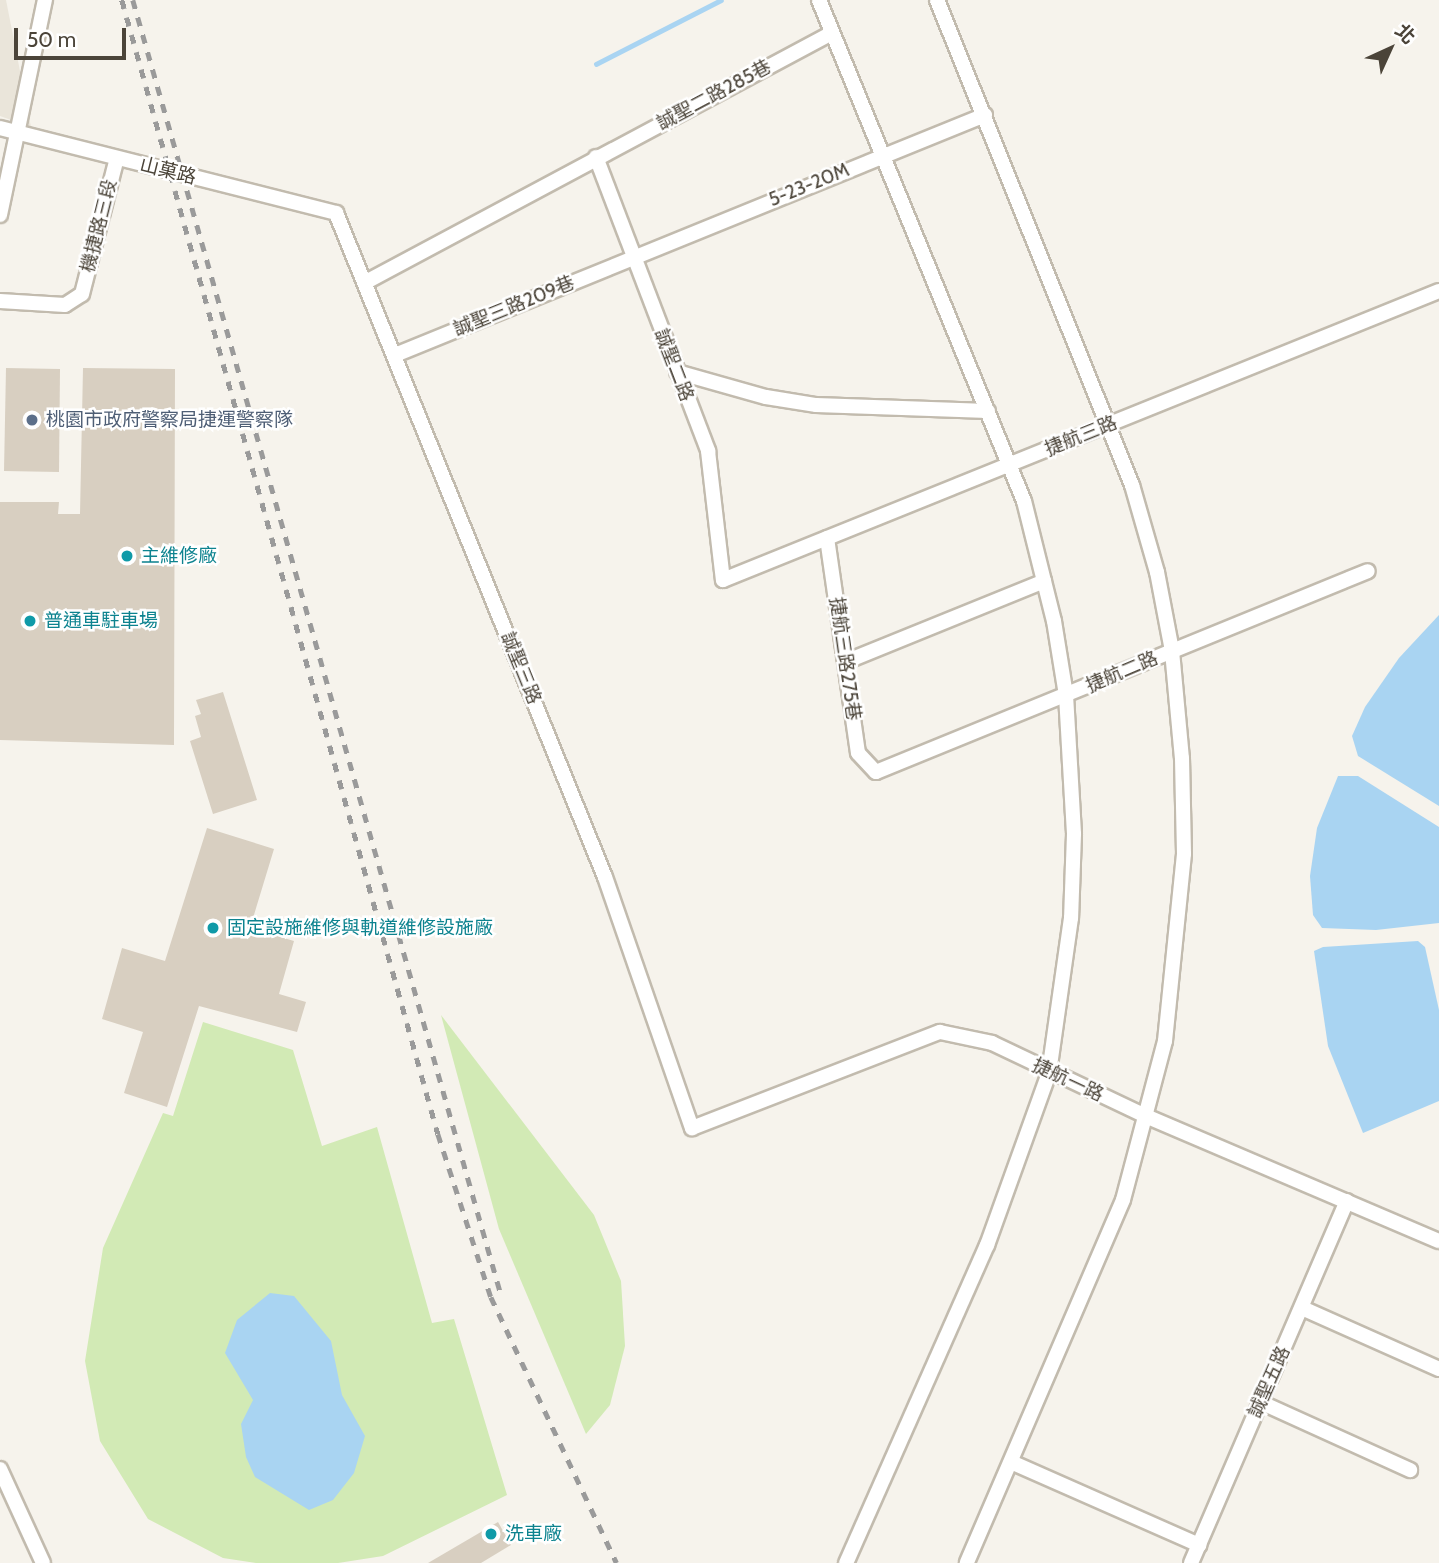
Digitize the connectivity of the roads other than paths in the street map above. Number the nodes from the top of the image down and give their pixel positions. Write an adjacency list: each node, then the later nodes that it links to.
1 (45, 0): 7 (street)
2 (819, 0): 4 (street)
3 (937, 0): 5 (street)
4 (832, 33): 8 (street); 9 (street, 誠聖二路285巷)
5 (985, 114): 8 (street, 5-23-20M); 20 (street)
6 (0, 128): 7 (street, 山菓路)
7 (16, 132): 10 (street, 山菓路); 12 (street)
8 (883, 155): 13 (street, 5-23-20M); 19 (street)
9 (596, 157): 13 (street, 誠聖二路); 14 (street, 誠聖二路285巷)
10 (117, 158): 11 (street, 山菓路); 16 (street, 機捷路三段)
11 (336, 213): 14 (street, 誠聖三路)
12 (0, 215)
13 (632, 257): 17 (street, 誠聖三路209巷); 18 (street, 誠聖二路)
14 (366, 282): 17 (street, 誠聖三路)
15 (1439, 291): 20 (street, 捷航三路)
16 (0, 301)
17 (395, 355): 32 (street, 誠聖三路)
18 (677, 372): 19 (street); 24 (street, 誠聖二路)
19 (988, 411): 21 (street)
20 (1110, 424): 21 (street, 捷航三路); 26 (street)
21 (1009, 465): 22 (street, 捷航三路); 25 (street)
22 (827, 538): 24 (street, 捷航三路); 27 (street, 捷航三路275巷)
23 (1368, 571): 26 (street, 捷航二路)
24 (723, 580)
25 (1044, 581): 27 (street); 28 (street)
26 (1172, 651): 28 (street, 捷航二路); 31 (street)
27 (845, 662): 29 (street, 捷航三路275巷)
28 (1066, 695): 29 (street, 捷航二路); 30 (street)
29 (876, 772)
30 (1049, 1073): 31 (street, 捷航一路); 32 (street, 捷航一路); 43 (street)
31 (1149, 1117): 33 (street, 捷航一路); 38 (street)
32 (691, 1128)
33 (1348, 1201): 34 (street, 捷航一路); 35 (street, 誠聖五路)
34 (1439, 1241)
35 (1302, 1308): 36 (street); 37 (street, 誠聖五路)
36 (1439, 1368)
37 (1260, 1402): 40 (street); 41 (street, 誠聖五路)
38 (1011, 1462): 41 (street); 44 (street)
39 (0, 1469): 42 (street)
40 (1410, 1470)
41 (1199, 1545): 45 (street, 誠聖五路)
42 (43, 1563)
43 (846, 1563)
44 (967, 1563)
45 (1191, 1563)

